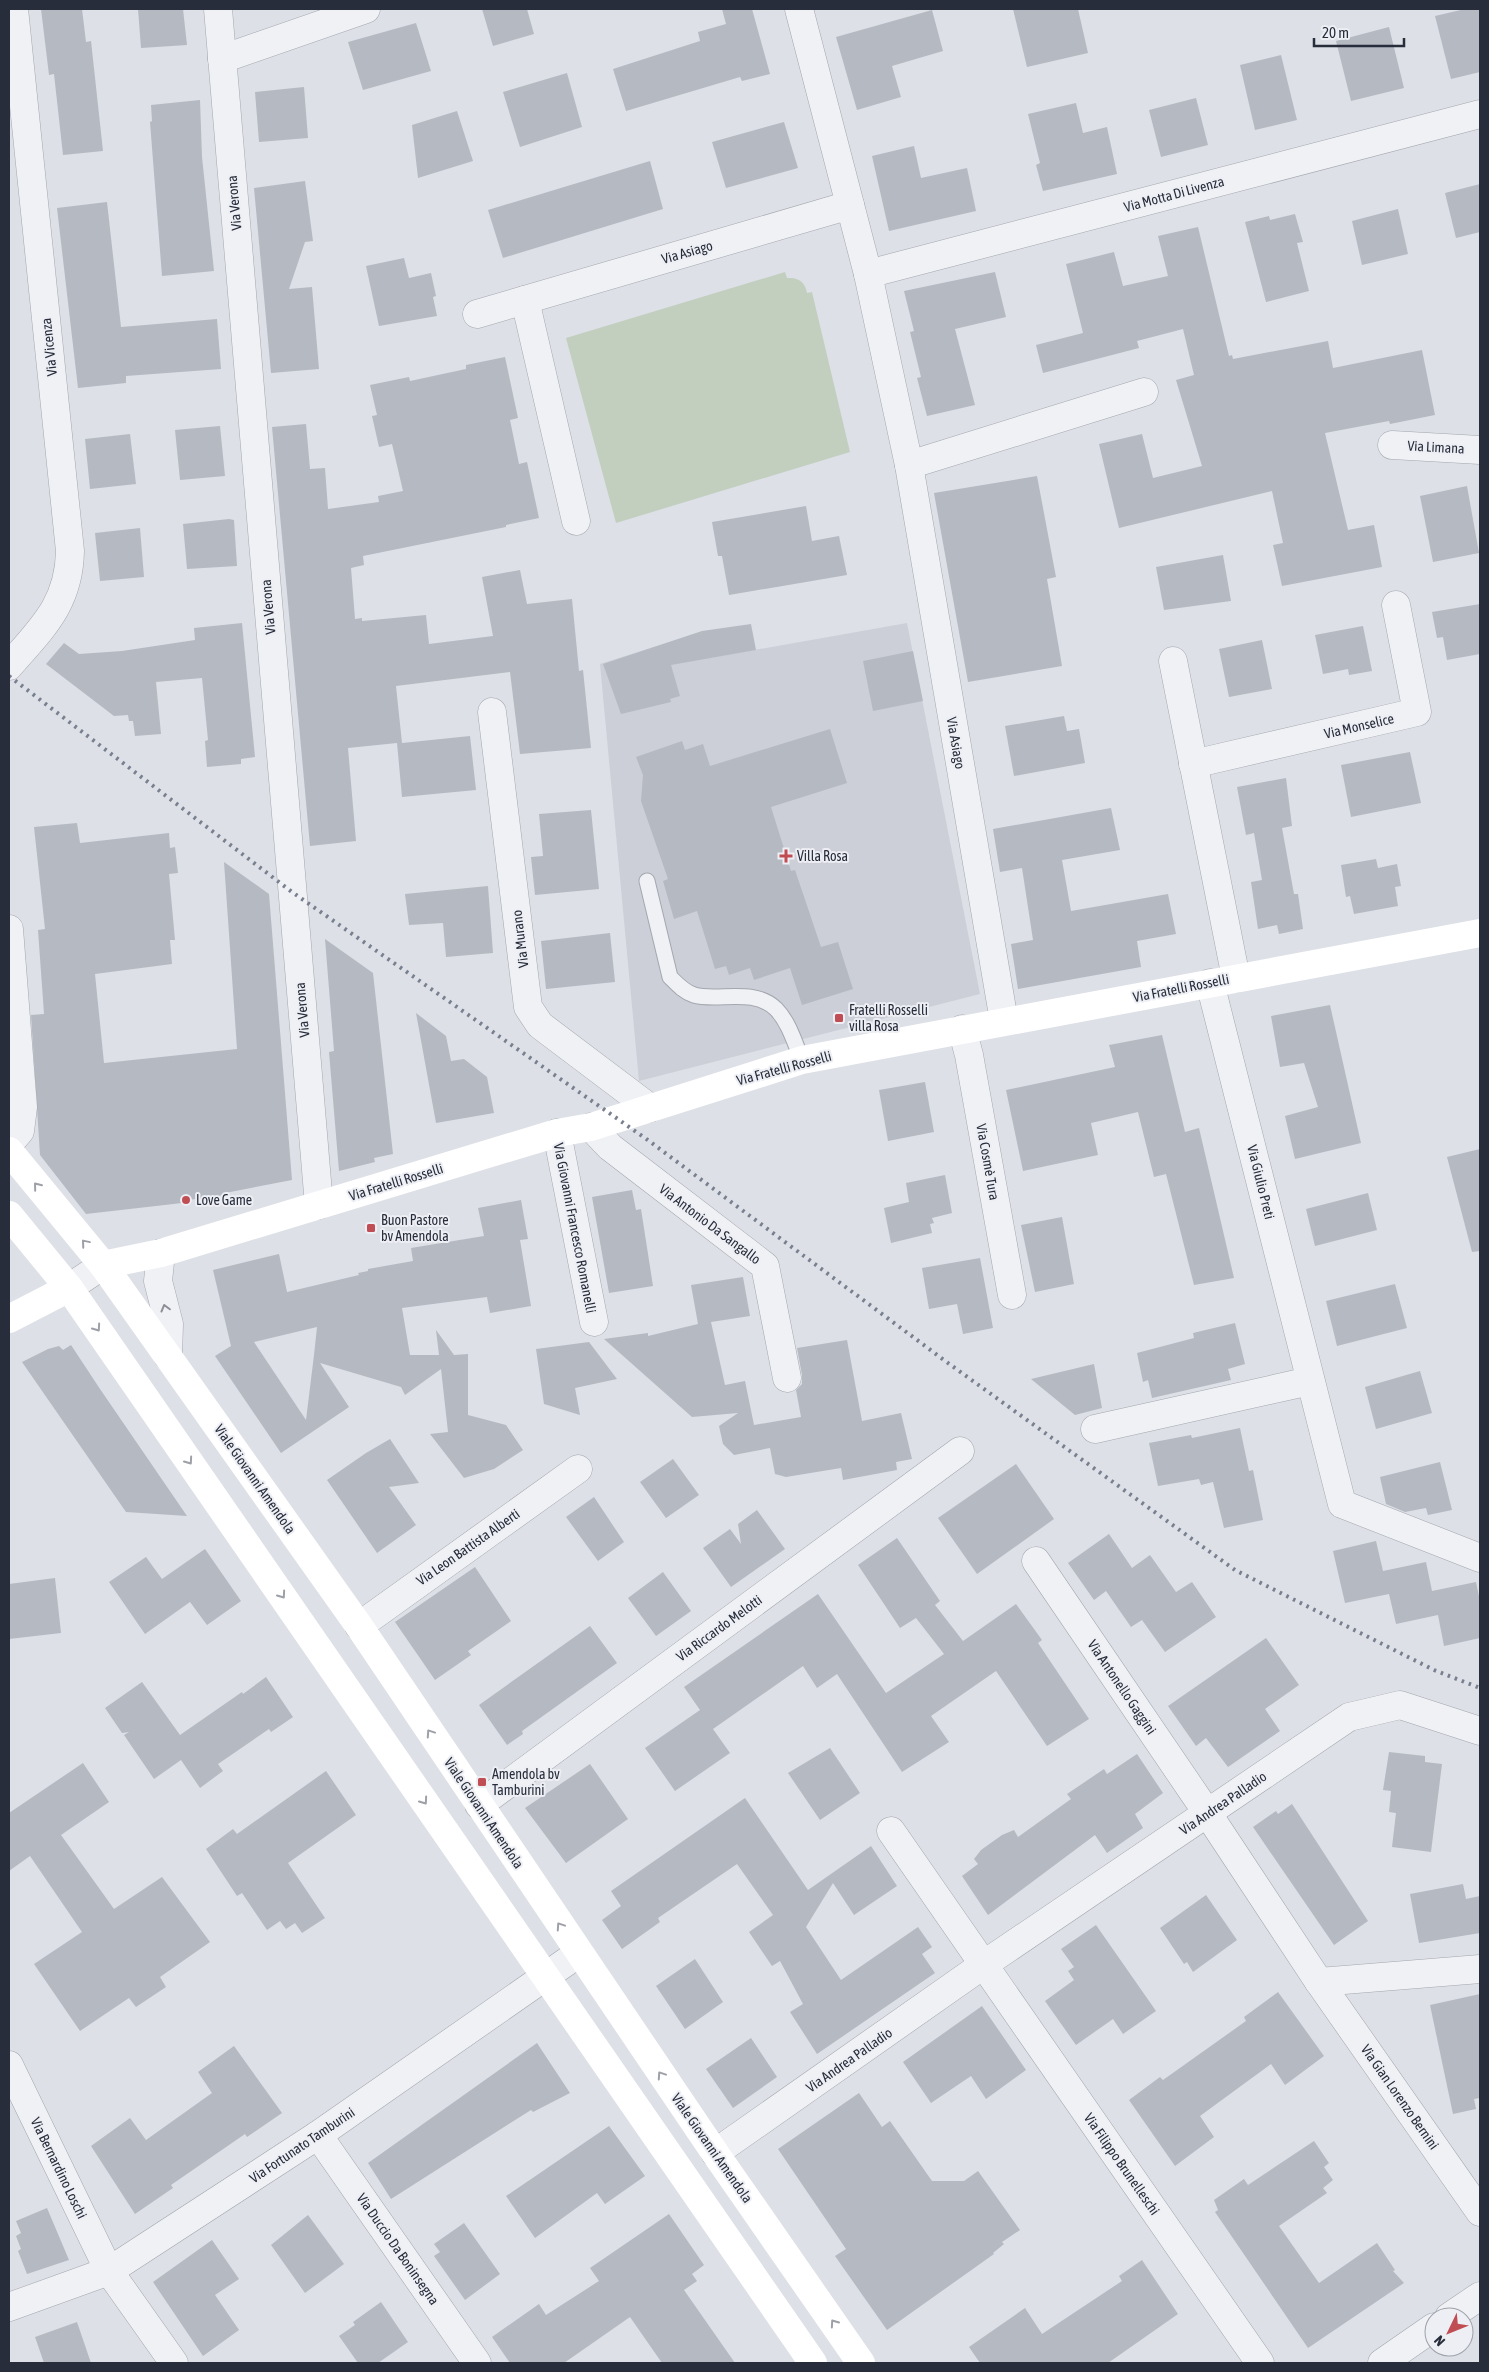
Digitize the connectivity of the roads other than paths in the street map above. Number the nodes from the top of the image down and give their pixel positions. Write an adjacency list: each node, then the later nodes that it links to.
1 (14, 9): 18 (street, Via Vicenza)
2 (218, 9): 5 (street, Via Verona)
3 (366, 9): 5 (street)
4 (801, 9): 7 (street, Via Asiago)
5 (222, 59): 34 (street, Via Verona)
6 (1480, 114): 8 (street, Via Motta Di Livenza)
7 (850, 205): 8 (street, Via Asiago); 9 (street, Via Asiago)
8 (868, 274): 14 (street, Via Asiago)
9 (525, 300): 10 (street, Via Asiago); 15 (street)
10 (477, 314)
11 (1144, 392): 14 (street)
12 (1392, 445): 13 (street, Via Limana)
13 (1480, 450)
14 (909, 465): 26 (street, Via Asiago)
15 (576, 521)
16 (1396, 605): 20 (street, Via Monselice)
17 (1173, 661): 20 (street)
18 (9, 666)
19 (492, 712): 29 (street, Via Murano)
20 (1193, 764): 24 (street)
21 (647, 881): 28 (lane)
22 (9, 929): 32 (street)
23 (1480, 933): 24 (main road, Via Fratelli Rosselli)
24 (1236, 978): 25 (main road, Via Fratelli Rosselli)
25 (1210, 984): 26 (main road, Via Fratelli Rosselli); 44 (street, Via Giulio Preti)
26 (1004, 1021): 27 (main road, Via Fratelli Rosselli)
27 (962, 1029): 28 (main road, Via Fratelli Rosselli); 39 (street, Via Cosmè Tura)
28 (802, 1060): 29 (main road, Via Fratelli Rosselli)
29 (650, 1108): 30 (main road, Via Fratelli Rosselli)
30 (591, 1127): 31 (main road, Via Fratelli Rosselli); 43 (street, Via Antonio Da Sangallo)
31 (557, 1133): 34 (main road, Via Fratelli Rosselli); 41 (street, Via Giovanni Francesco Romanelli)
32 (9, 1144)
33 (9, 1151): 37 (main road, Viale Giovanni Amendola, one-way to 33)
34 (319, 1205): 36 (main road, Via Fratelli Rosselli)
35 (9, 1215): 38 (main road)
36 (161, 1253): 37 (main road, Via Fratelli Rosselli); 42 (street, one-way to 36)
37 (103, 1265): 38 (street); 42 (main road, Viale Giovanni Amendola)
38 (69, 1288): 40 (main road); 58 (main road, one-way to 58)
39 (1012, 1295)
40 (9, 1319)
41 (594, 1322)
42 (168, 1356): 50 (main road, Viale Giovanni Amendola)
43 (787, 1378)
44 (1310, 1380): 45 (street); 48 (street, Via Giulio Preti)
45 (1095, 1429)
46 (960, 1451): 52 (street, Via Riccardo Melotti)
47 (578, 1469): 50 (street, Via Leon Battista Alberti)
48 (1480, 1558)
49 (1036, 1561): 53 (street, Via Antonello Gaggini)
50 (359, 1626): 52 (main road, Viale Giovanni Amendola, one-way to 50)
51 (1480, 1731): 53 (street, Via Andrea Palladio)
52 (478, 1805): 55 (main road, Viale Giovanni Amendola, one-way to 52)
53 (1208, 1814): 56 (street, Via Andrea Palladio); 59 (street, Via Gian Lorenzo Bernini)
54 (891, 1831): 56 (street)
55 (579, 1954): 58 (street, Via Fortunato Tamburini); 62 (main road, Viale Giovanni Amendola, one-way to 55)
56 (983, 1966): 62 (street, Via Andrea Palladio); 73 (street, Via Filippo Brunelleschi)
57 (1480, 1969): 59 (street)
58 (545, 1976): 61 (street, Via Fortunato Tamburini); 71 (main road)
59 (1319, 1982): 63 (street, Via Gian Lorenzo Bernini)
60 (9, 2066): 64 (street, Via Bernardino Loschi)
61 (318, 2135): 64 (street, Via Fortunato Tamburini); 70 (street, Via Duccio Da Boninsegna)
62 (715, 2153): 72 (main road, Viale Giovanni Amendola, one-way to 62)
63 (1480, 2212)
64 (110, 2272): 66 (street, Via Fortunato Tamburini); 69 (street, Via Bernardino Loschi)
65 (1480, 2296): 67 (street)
66 (9, 2307)
67 (1464, 2307)
68 (1424, 2334): 74 (street)
69 (174, 2363)
70 (477, 2363)
71 (813, 2363)
72 (862, 2363)
73 (1260, 2363)
74 (1382, 2363)

